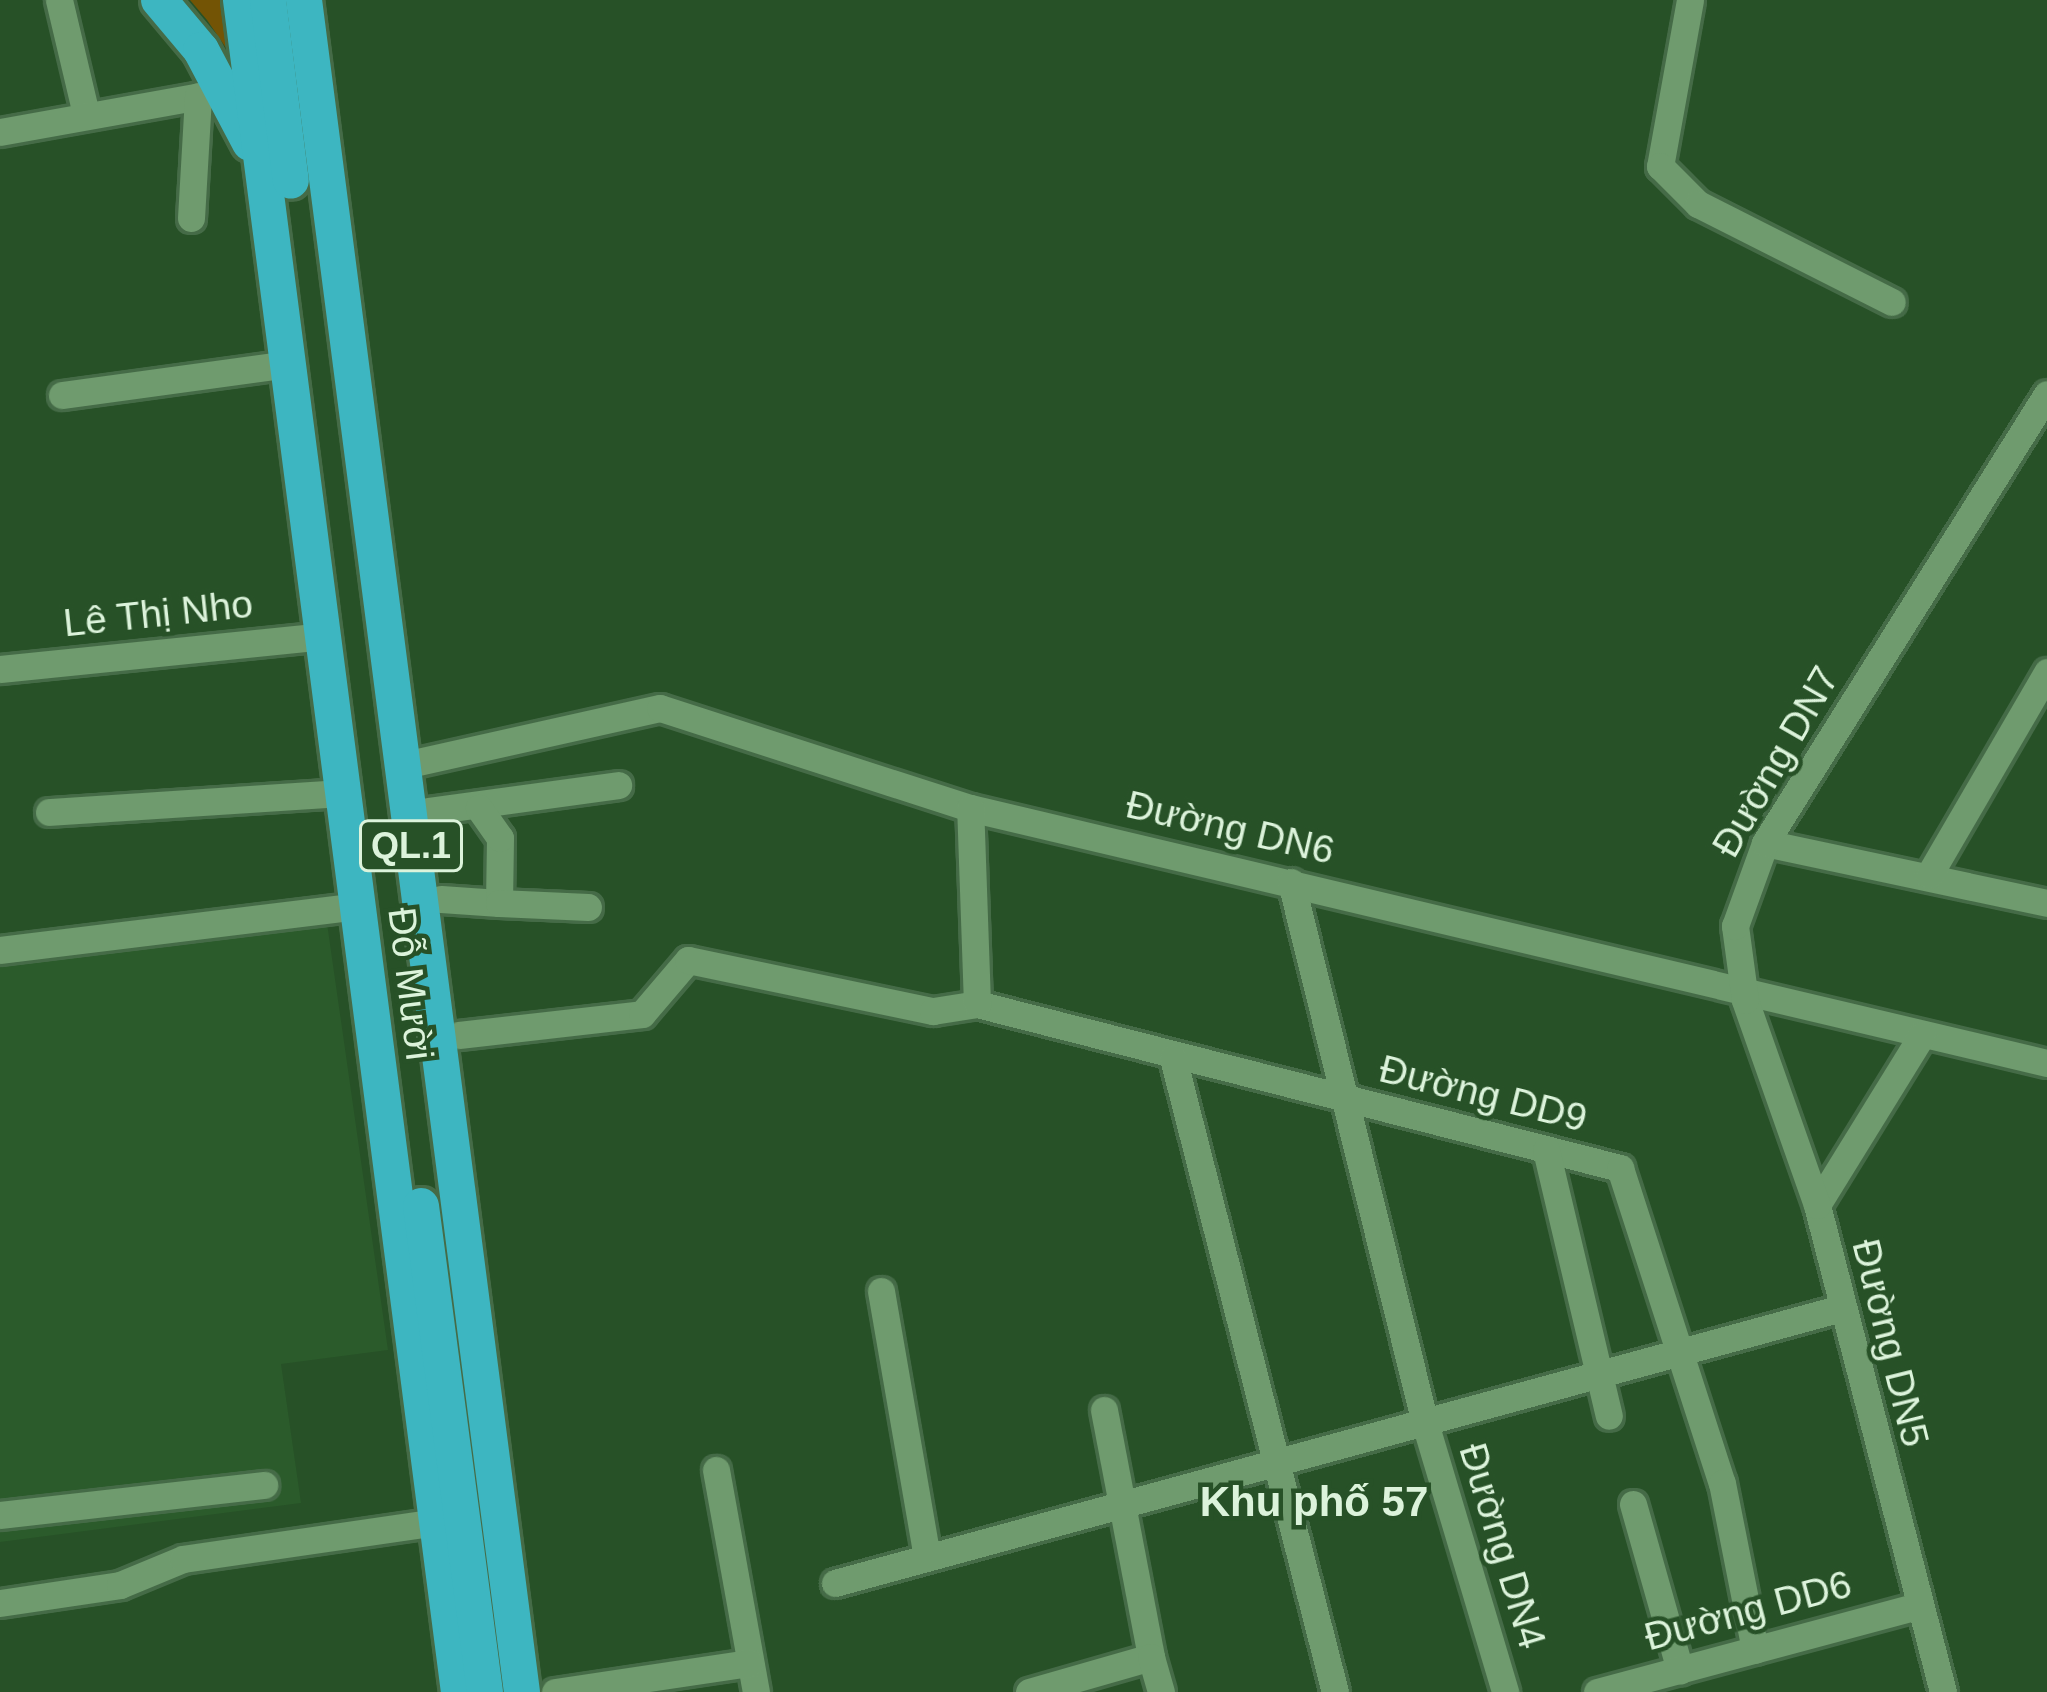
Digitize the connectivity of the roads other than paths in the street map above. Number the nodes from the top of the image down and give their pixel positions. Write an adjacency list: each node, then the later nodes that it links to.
1 (59, 0): 10 (street)
2 (159, 0): 8 (highway)
3 (241, 0): 12 (highway, Đỗ Mười / QL.1)
4 (268, 0): 9 (highway, Đỗ Mười / QL.1)
5 (304, 0): 22 (highway, Đỗ Mười / QL.1)
6 (329, 0): 22 (highway, Đỗ Mười / QL.1)
7 (1690, 0): 15 (street)
8 (212, 93): 10 (street); 12 (highway); 13 (street)
9 (281, 98): 12 (highway); 14 (highway, Đỗ Mười / QL.1)
10 (86, 114): 11 (street)
11 (0, 132)
12 (266, 178): 14 (highway); 16 (highway, Đỗ Mười / QL.1)
13 (191, 218)
14 (300, 258): 19 (highway, Đỗ Mười / QL.1)
15 (1892, 302)
16 (289, 364): 18 (street); 19 (highway, Đỗ Mười / QL.1)
17 (2047, 394): 29 (street, Đường DN7)
18 (62, 395)
19 (335, 635): 20 (street, Lê Thị Nho); 24 (highway, Đỗ Mười / QL.1); 70 (highway, Đỗ Mười / QL.1)
20 (0, 669)
21 (2047, 672): 30 (street)
22 (412, 765): 26 (street, Đường DN6); 27 (highway, Đỗ Mười / QL.1); 71 (highway, Đỗ Mười / QL.1)
23 (617, 785): 25 (street)
24 (343, 793): 28 (street); 35 (highway, Đỗ Mười / QL.1)
25 (479, 808): 27 (street); 34 (street)
26 (970, 808): 31 (street, Đường DN6); 39 (street)
27 (429, 811): 32 (highway, Đỗ Mười / QL.1)
28 (49, 812)
29 (1765, 843): 30 (street); 38 (street, Đường DN7)
30 (1929, 875): 33 (street)
31 (1291, 882): 38 (street, Đường DN6); 44 (street)
32 (441, 899): 34 (street); 40 (highway, Đỗ Mười / QL.1)
33 (2047, 903)
34 (499, 904): 36 (street)
35 (358, 906): 37 (street); 60 (highway, Đỗ Mười / QL.1)
36 (588, 907)
37 (0, 950)
38 (1745, 1000): 41 (street, Đường DN6); 46 (street, Đường DN7)
39 (977, 1004): 40 (street, Đường DD9); 42 (street, Đường DD9)
40 (458, 1035): 72 (highway, Đỗ Mười / QL.1)
41 (1922, 1035): 43 (street, Đường DN6); 46 (street, Đường DN5)
42 (1173, 1058): 44 (street, Đường DD9); 54 (street)
43 (2047, 1063)
44 (1346, 1100): 45 (street, Đường DD9); 53 (street, Đường DN4)
45 (1546, 1150): 49 (street, Đường DD9); 50 (street)
46 (1817, 1205): 48 (street, Đường DN5)
47 (881, 1291): 61 (street)
48 (1838, 1309): 49 (street); 64 (street, Đường DN5)
49 (1676, 1354): 50 (street); 65 (street)
50 (1597, 1376): 52 (street); 53 (street)
51 (1104, 1411): 57 (street)
52 (1609, 1416)
53 (1425, 1423): 54 (street); 78 (street, Đường DN4)
54 (1278, 1462): 57 (street); 77 (street)
55 (716, 1470): 67 (street)
56 (264, 1485): 59 (street)
57 (1118, 1499): 61 (street); 66 (street)
58 (1633, 1504): 68 (street)
59 (0, 1515)
60 (436, 1522): 63 (street); 69 (highway, Đỗ Mười / QL.1)
61 (926, 1552): 62 (street)
62 (836, 1583)
63 (0, 1603)
64 (1919, 1606): 65 (street, Đường DD6); 80 (street, Đường DN5)
65 (1755, 1650): 68 (street, Đường DD6)
66 (1151, 1657): 75 (street); 76 (street)
67 (750, 1663): 73 (street); 74 (street)
68 (1680, 1670): 79 (street, Đường DD6)
69 (459, 1692)
70 (485, 1692)
71 (522, 1692)
72 (545, 1692)
73 (555, 1692)
74 (756, 1692)
75 (1029, 1692)
76 (1161, 1692)
77 (1335, 1692)
78 (1505, 1692)
79 (1598, 1692)
80 (1942, 1692)

